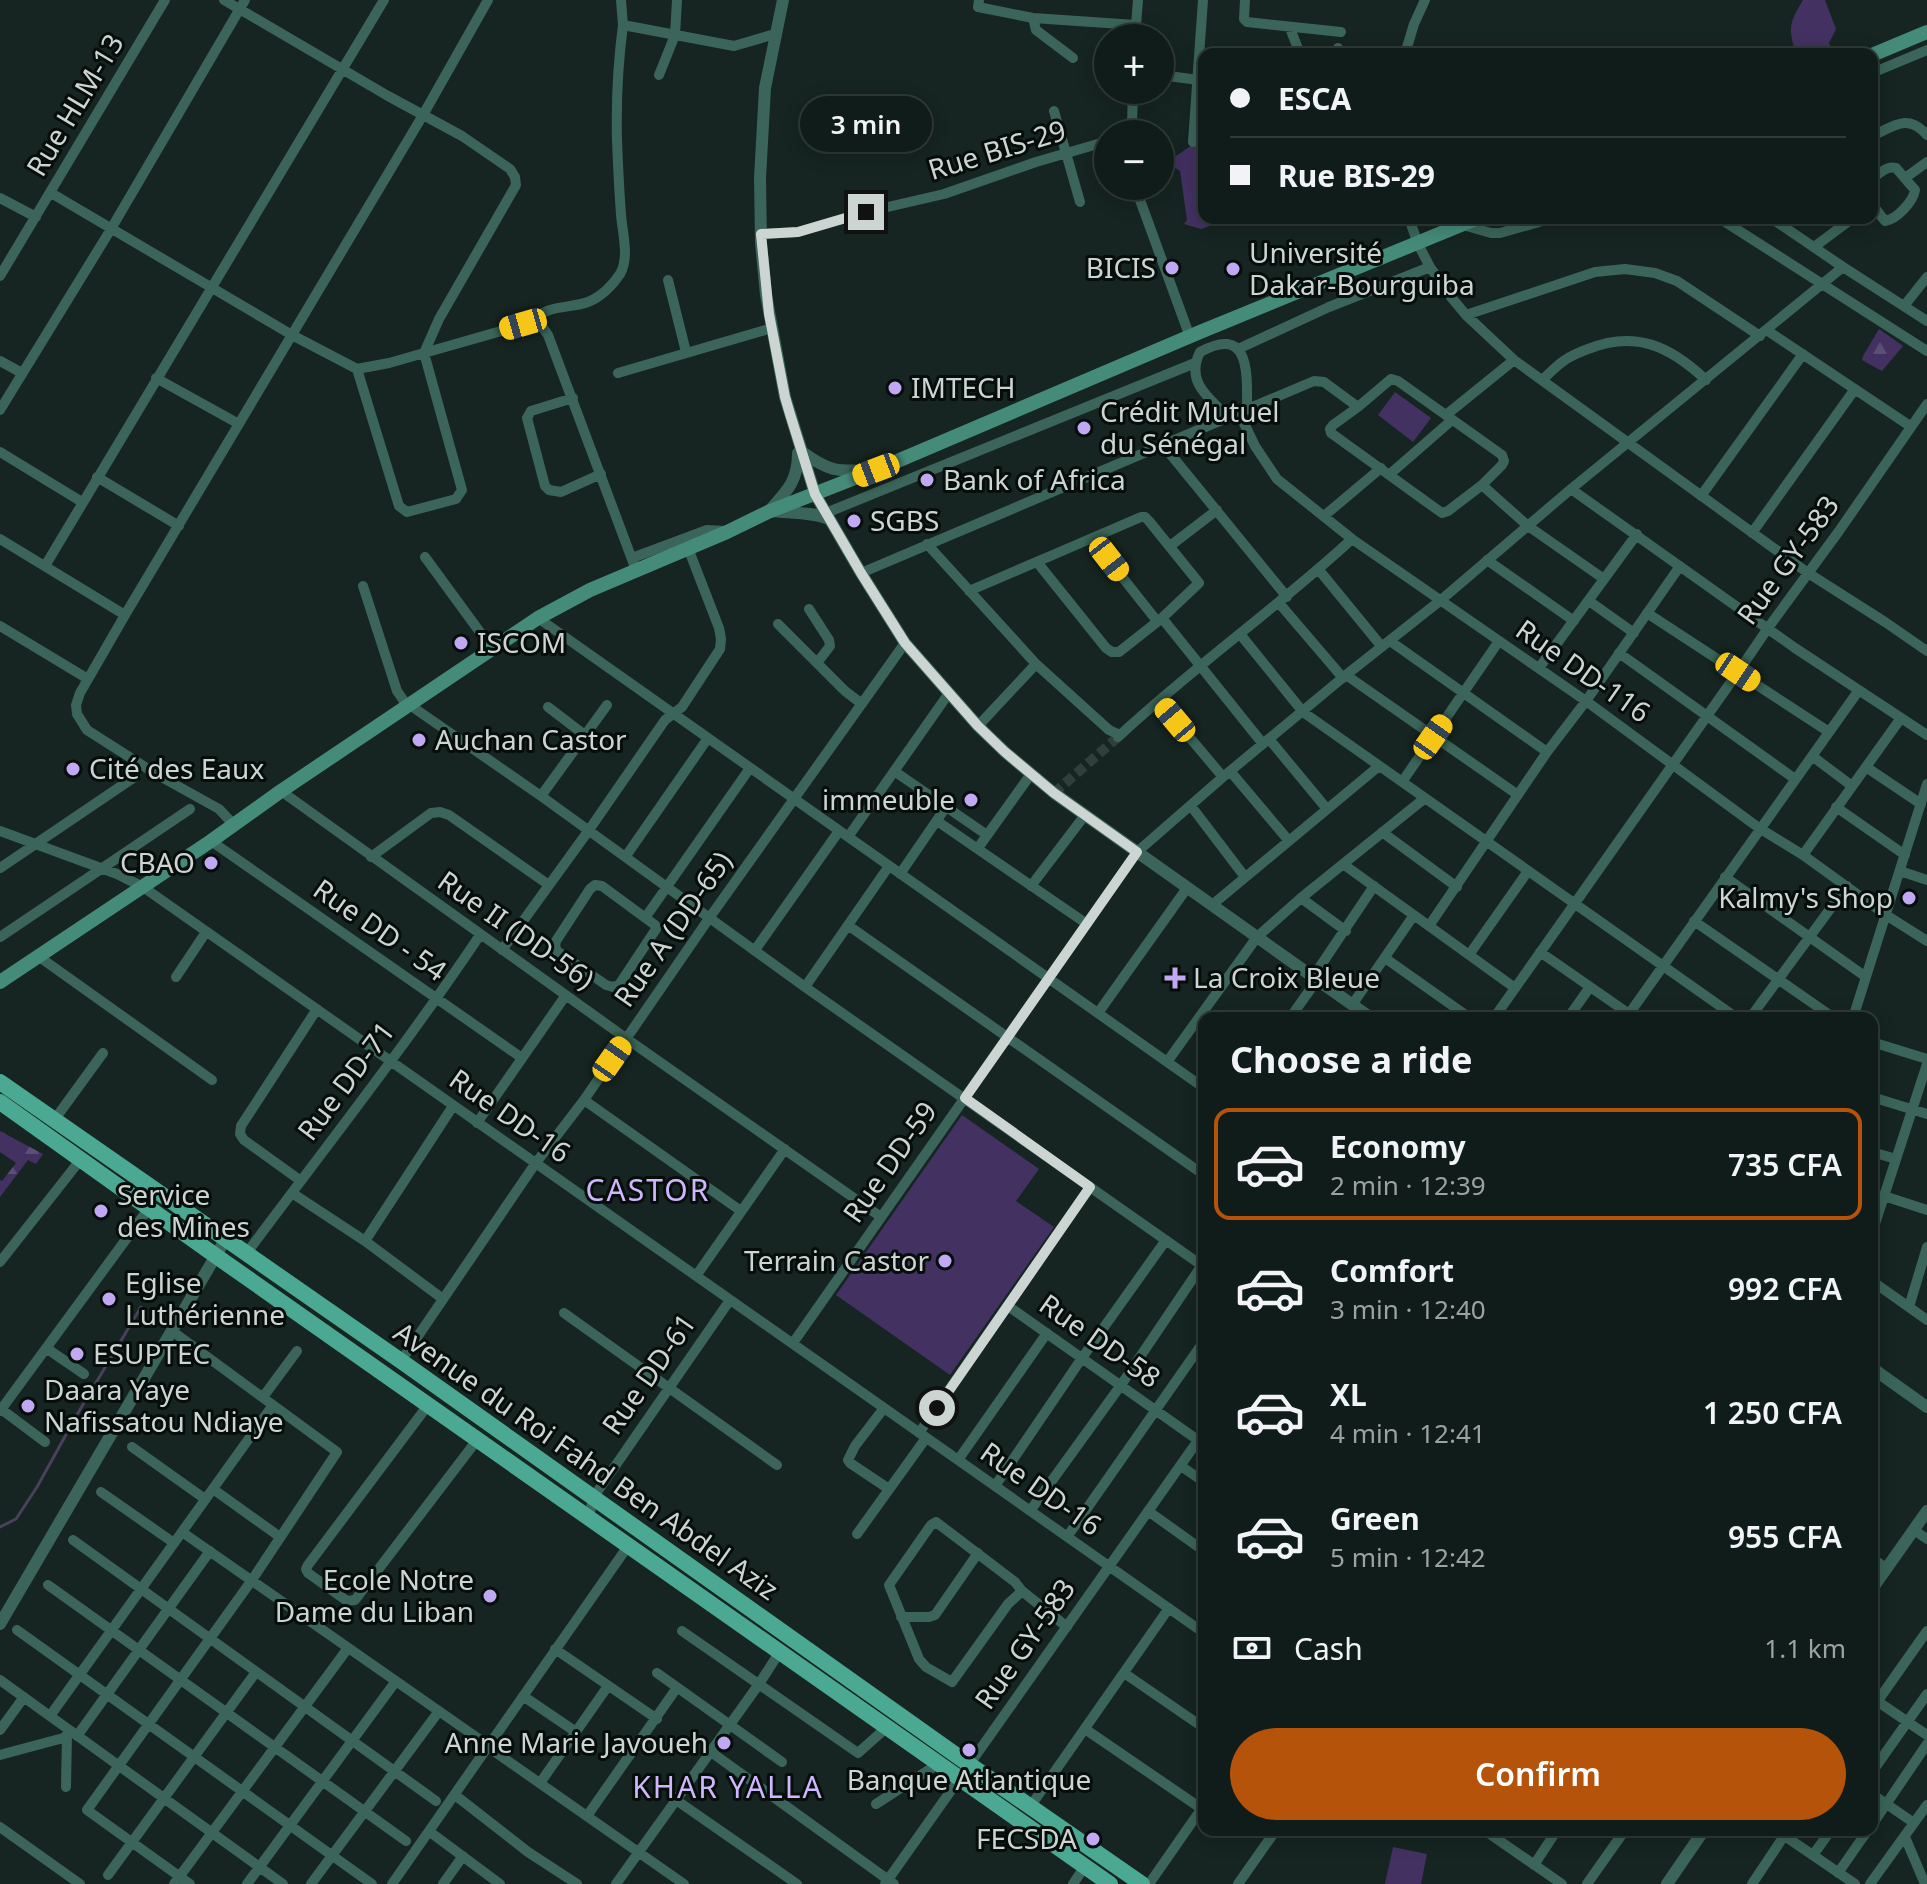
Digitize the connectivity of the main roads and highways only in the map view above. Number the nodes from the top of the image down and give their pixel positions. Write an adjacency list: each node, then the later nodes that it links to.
1 (1927, 32): 2 (main road)
2 (1878, 52)
3 (1465, 224): 4 (main road)
4 (0, 982)
5 (0, 1082): 8 (main road, Avenue du Roi Fahd Ben Abdel Aziz)
6 (0, 1102): 7 (main road, Avenue du Roi Fahd Ben Abdel Aziz)
7 (1110, 1884)
8 (1142, 1884)

